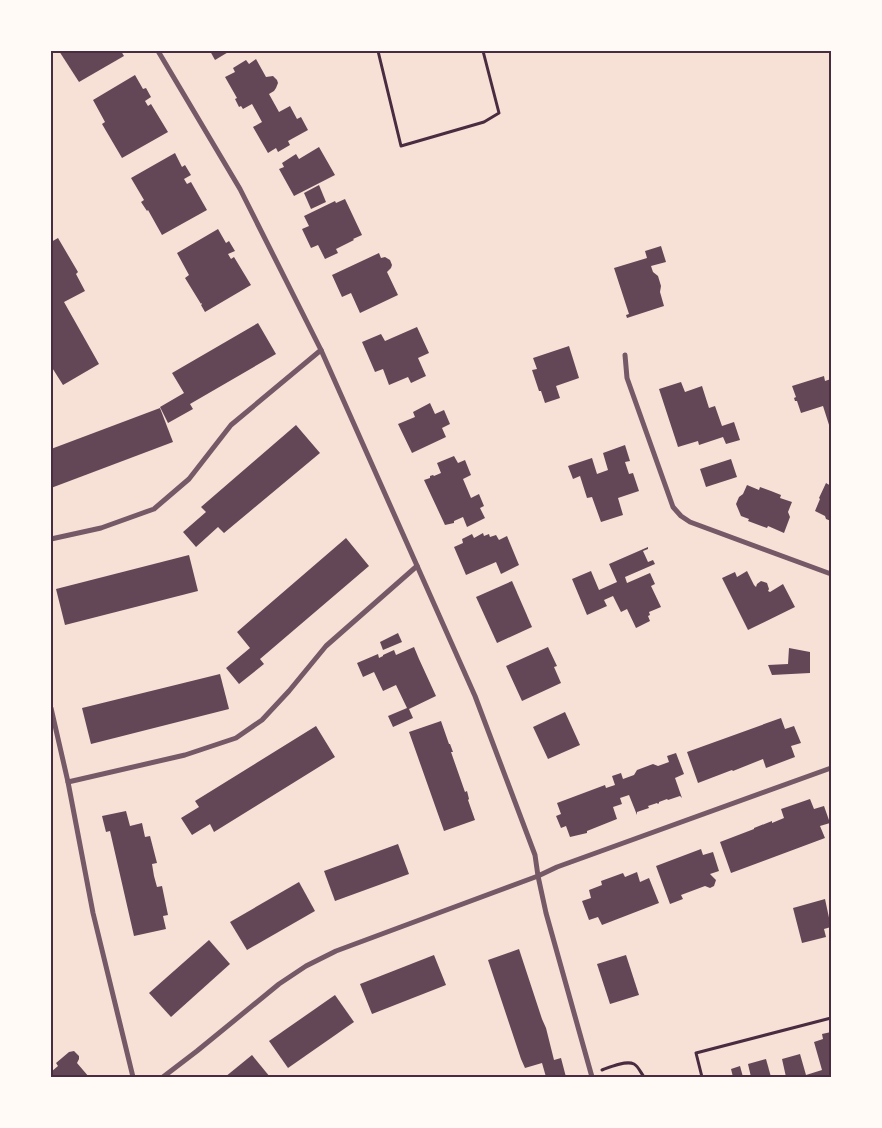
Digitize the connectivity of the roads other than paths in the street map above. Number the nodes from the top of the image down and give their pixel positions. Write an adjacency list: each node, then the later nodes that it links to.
1 (158, 51): 2 (street)
2 (321, 350): 4 (street); 5 (street)
3 (625, 355): 6 (street)
4 (51, 539)
5 (416, 566): 9 (street); 10 (street)
6 (831, 574)
7 (51, 708): 9 (street)
8 (831, 768): 10 (street)
9 (68, 782): 12 (street)
10 (538, 876): 11 (street); 13 (street)
11 (591, 1075)
12 (132, 1077)
13 (163, 1077)

